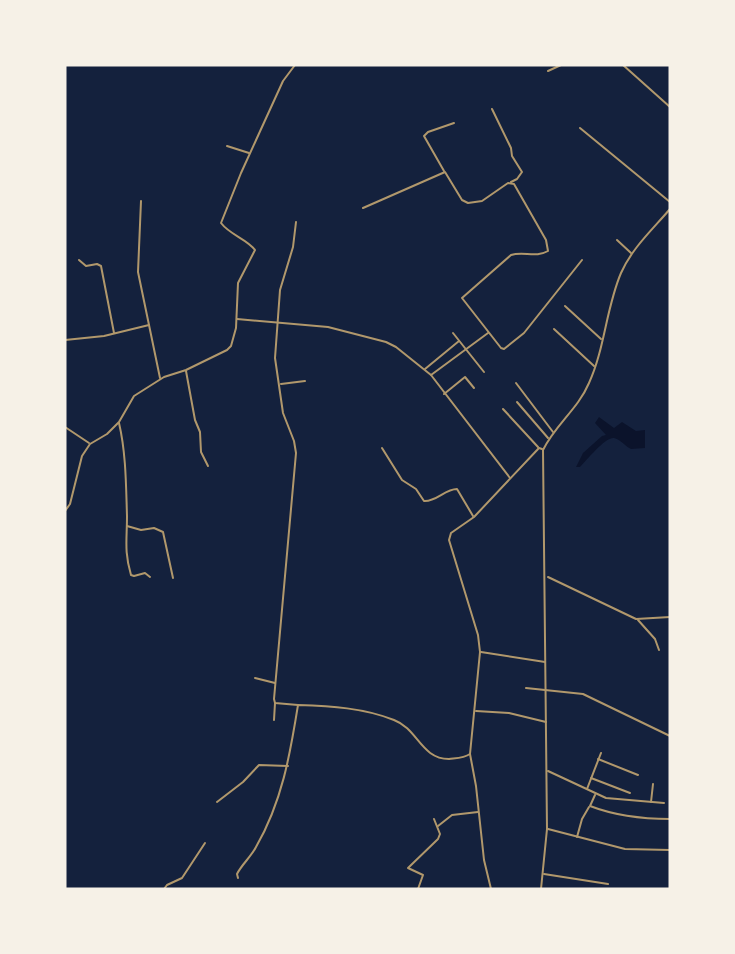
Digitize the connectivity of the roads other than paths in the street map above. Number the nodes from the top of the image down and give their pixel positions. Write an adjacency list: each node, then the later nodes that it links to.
1 (295, 65): 10 (street)
2 (561, 65): 4 (street)
3 (623, 65): 5 (street)
4 (548, 71)
5 (670, 107)
6 (492, 109): 12 (street)
7 (454, 123): 11 (street)
8 (580, 128): 14 (street)
9 (227, 146): 10 (street)
10 (251, 153): 23 (street)
11 (445, 172): 12 (street); 15 (street)
12 (510, 183): 27 (street)
13 (141, 201): 25 (street)
14 (670, 202)
15 (363, 208)
16 (670, 209): 19 (street)
17 (296, 222): 24 (street)
18 (617, 240): 19 (street)
19 (632, 254): 32 (street)
20 (79, 260): 28 (street)
21 (582, 260): 27 (street)
22 (565, 306): 32 (street)
23 (236, 318): 24 (street); 36 (street)
24 (278, 323): 35 (street); 42 (street)
25 (149, 325): 28 (street); 39 (street)
26 (554, 330): 34 (street)
27 (489, 332): 33 (street)
28 (114, 333): 30 (street)
29 (453, 333): 31 (street)
30 (65, 340)
31 (459, 340): 33 (street); 35 (street)
32 (602, 340): 34 (street)
33 (466, 349): 37 (street); 38 (street)
34 (594, 367): 49 (street)
35 (425, 369): 38 (street)
36 (186, 370): 39 (street); 55 (street)
37 (484, 372)
38 (430, 375): 44 (street)
39 (161, 379): 47 (street)
40 (305, 381): 42 (street)
41 (516, 383): 49 (street)
42 (280, 384): 69 (street)
43 (474, 388): 44 (street)
44 (444, 394): 56 (street)
45 (517, 402): 50 (street)
46 (503, 409): 53 (street)
47 (119, 422): 51 (street); 59 (street)
48 (65, 428): 51 (street)
49 (554, 432): 50 (street)
50 (548, 439): 54 (street)
51 (90, 444): 57 (street)
52 (382, 448): 58 (street)
53 (539, 448): 54 (street); 56 (street)
54 (543, 450): 60 (street)
55 (208, 466)
56 (510, 478): 58 (street)
57 (65, 511)
58 (474, 517): 66 (street)
59 (127, 526): 61 (street); 62 (street)
60 (546, 576): 64 (street); 67 (street)
61 (150, 577)
62 (173, 578)
63 (670, 617): 64 (street)
64 (638, 619): 65 (street)
65 (659, 650)
66 (480, 652): 67 (street); 74 (street)
67 (547, 663): 71 (street)
68 (255, 678): 69 (street)
69 (275, 684): 72 (street)
70 (526, 688): 71 (street)
71 (547, 690): 76 (street); 77 (street)
72 (275, 703): 73 (street); 75 (street)
73 (298, 705): 79 (street); 81 (street)
74 (476, 711): 76 (street); 79 (street)
75 (274, 720)
76 (547, 722): 82 (street)
77 (670, 736)
78 (601, 753): 80 (street)
79 (470, 754): 93 (street)
80 (598, 759): 83 (street); 84 (street)
81 (289, 766): 89 (street); 102 (street)
82 (547, 771): 86 (street); 97 (street)
83 (638, 775)
84 (591, 778): 86 (street); 87 (street)
85 (653, 784): 90 (street)
86 (586, 790): 88 (street)
87 (630, 793)
88 (595, 794): 90 (street); 92 (street)
89 (217, 802)
90 (651, 802): 91 (street)
91 (664, 803)
92 (590, 806): 95 (street); 98 (street)
93 (479, 812): 96 (street); 106 (street)
94 (434, 819): 96 (street)
95 (670, 820)
96 (437, 827): 105 (street)
97 (547, 829): 98 (street); 101 (street)
98 (577, 837): 100 (street)
99 (205, 843): 104 (street)
100 (670, 850)
101 (542, 874): 103 (street); 107 (street)
102 (238, 878)
103 (608, 884)
104 (164, 889)
105 (418, 889)
106 (491, 889)
107 (541, 889)

